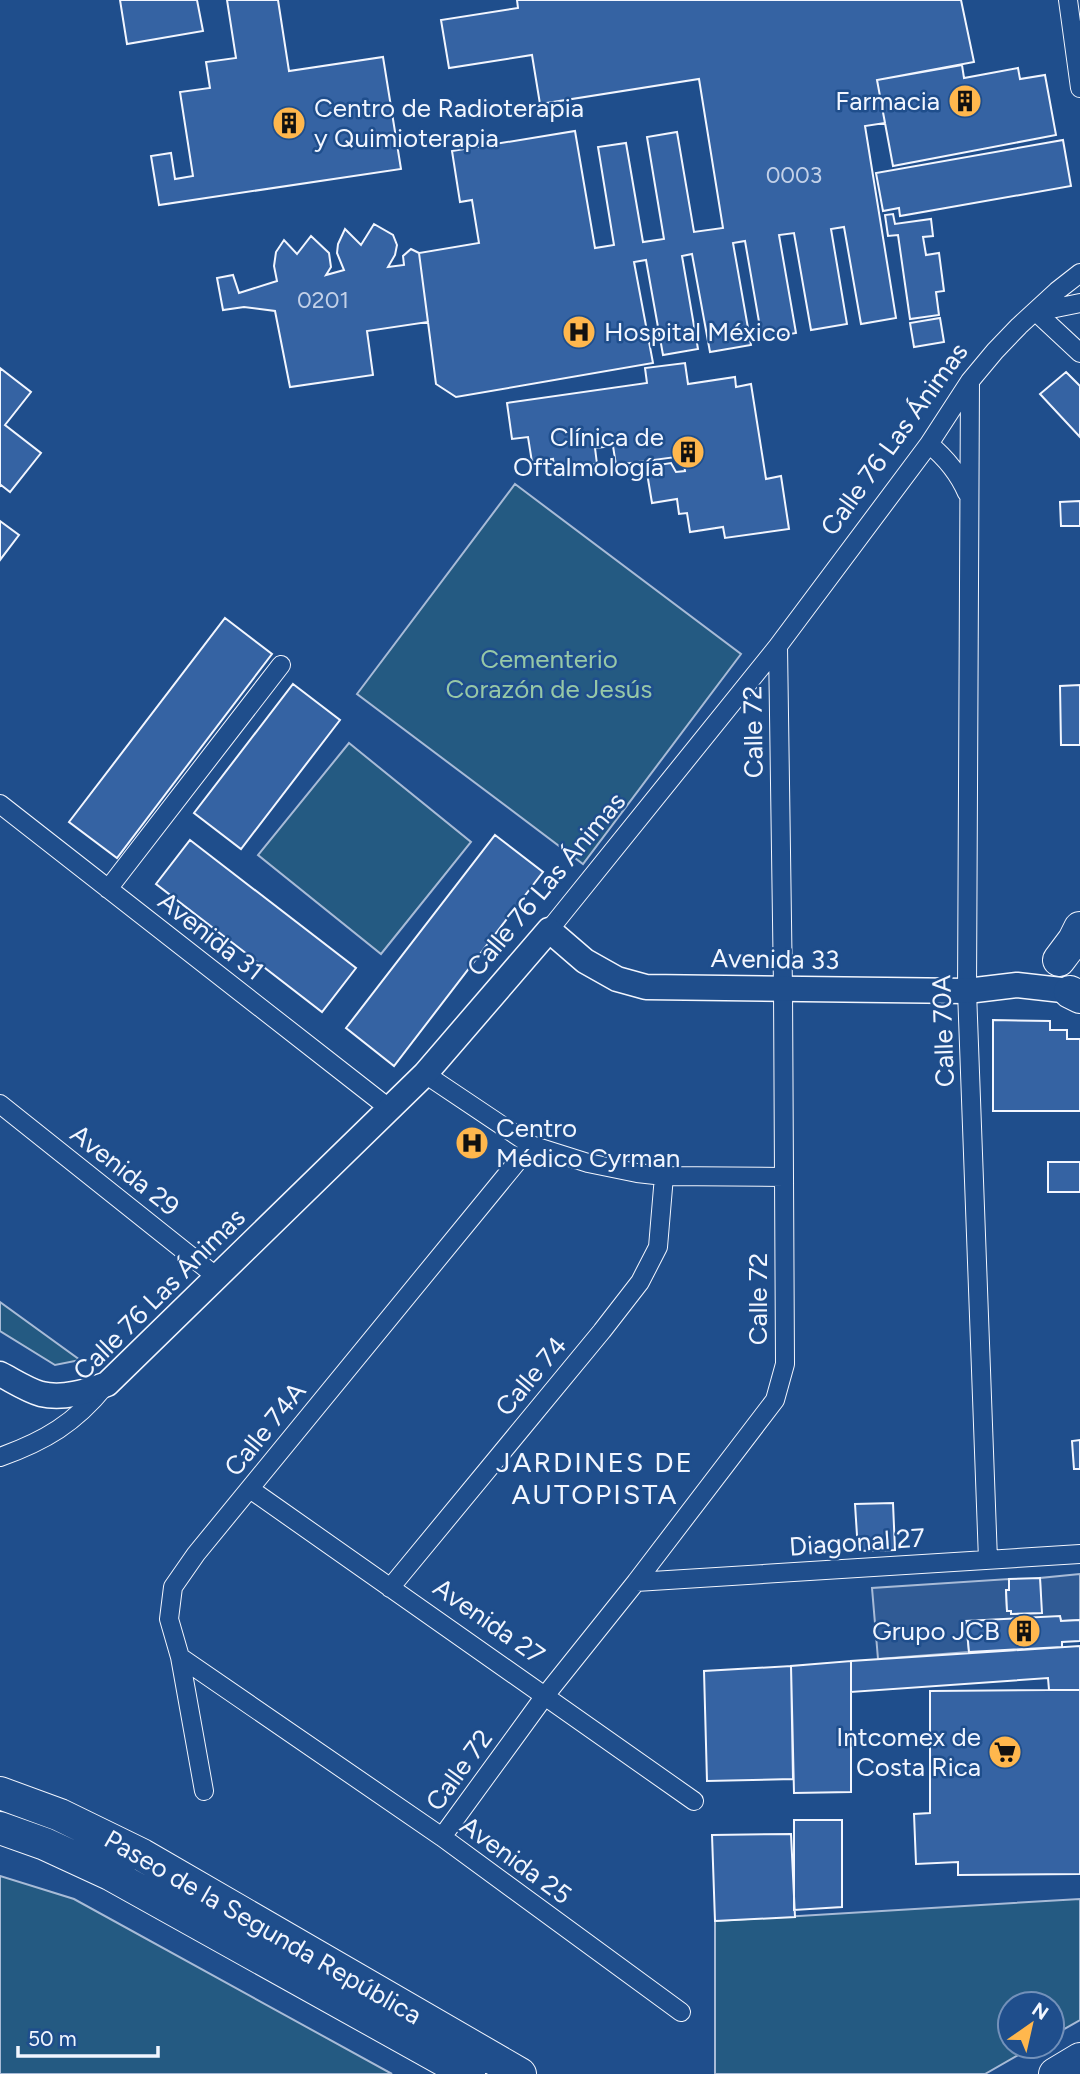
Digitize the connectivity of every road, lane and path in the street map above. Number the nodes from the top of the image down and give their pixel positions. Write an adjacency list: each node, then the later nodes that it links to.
1 (1068, 0): 2 (street)
2 (1080, 88)
3 (1080, 273): 5 (street, Calle 76 Las Ánimas)
4 (1080, 303): 5 (street)
5 (1036, 312): 6 (street); 7 (street, Calle 76 Las Ánimas)
6 (1080, 353)
7 (970, 381): 8 (street, Calle 76 Las Ánimas); 9 (street, Calle 70A)
8 (929, 444): 9 (street, Calle 70A); 10 (street, Calle 76 Las Ánimas)
9 (970, 500): 19 (street, Calle 70A)
10 (778, 646): 15 (street, Calle 76 Las Ánimas); 18 (street, Calle 72)
11 (281, 666): 13 (street)
12 (2, 809): 13 (street, Avenida 31)
13 (108, 889): 23 (street, Avenida 31)
14 (1080, 928): 16 (highway)
15 (549, 929): 18 (street, Avenida 33); 21 (street, Calle 76 Las Ánimas)
16 (1070, 953): 17 (street, Avenida 33)
17 (1017, 985): 19 (street, Avenida 33); 20 (street, Avenida 33)
18 (783, 989): 19 (street, Avenida 33); 26 (street, Calle 72)
19 (967, 991): 33 (street, Calle 70A)
20 (1077, 994)
21 (425, 1074): 23 (street, Calle 76 Las Ánimas); 24 (street)
22 (0, 1104): 27 (street, Avenida 29)
23 (390, 1109): 27 (street, Calle 76 Las Ánimas)
24 (531, 1145): 25 (street); 31 (street, Calle 74A)
25 (664, 1176): 26 (street); 35 (street, Calle 74)
26 (784, 1177): 34 (street, Calle 72)
27 (217, 1277): 29 (street, Calle 76 Las Ánimas)
28 (0, 1374): 29 (street)
29 (107, 1384): 30 (street, Calle 76 Las Ánimas)
30 (0, 1457)
31 (250, 1489): 35 (street, Avenida 27); 36 (street, Calle 74A)
32 (1080, 1554): 33 (street, Diagonal 27)
33 (988, 1560): 34 (street, Diagonal 27)
34 (636, 1582): 37 (street, Calle 72)
35 (390, 1588): 37 (street, Avenida 27)
36 (180, 1657): 38 (street, Calle 74A); 42 (street, Avenida 25)
37 (544, 1696): 40 (street, Avenida 27); 42 (street, Calle 72)
38 (204, 1791)
39 (0, 1793): 46 (highway, Paseo de la Segunda República)
40 (694, 1801)
41 (0, 1828): 45 (highway, Paseo de la Segunda República)
42 (442, 1837): 43 (street, Avenida 25)
43 (681, 2012)
44 (1080, 2059): 47 (highway)
45 (469, 2074)
46 (520, 2074)
47 (1055, 2074)

